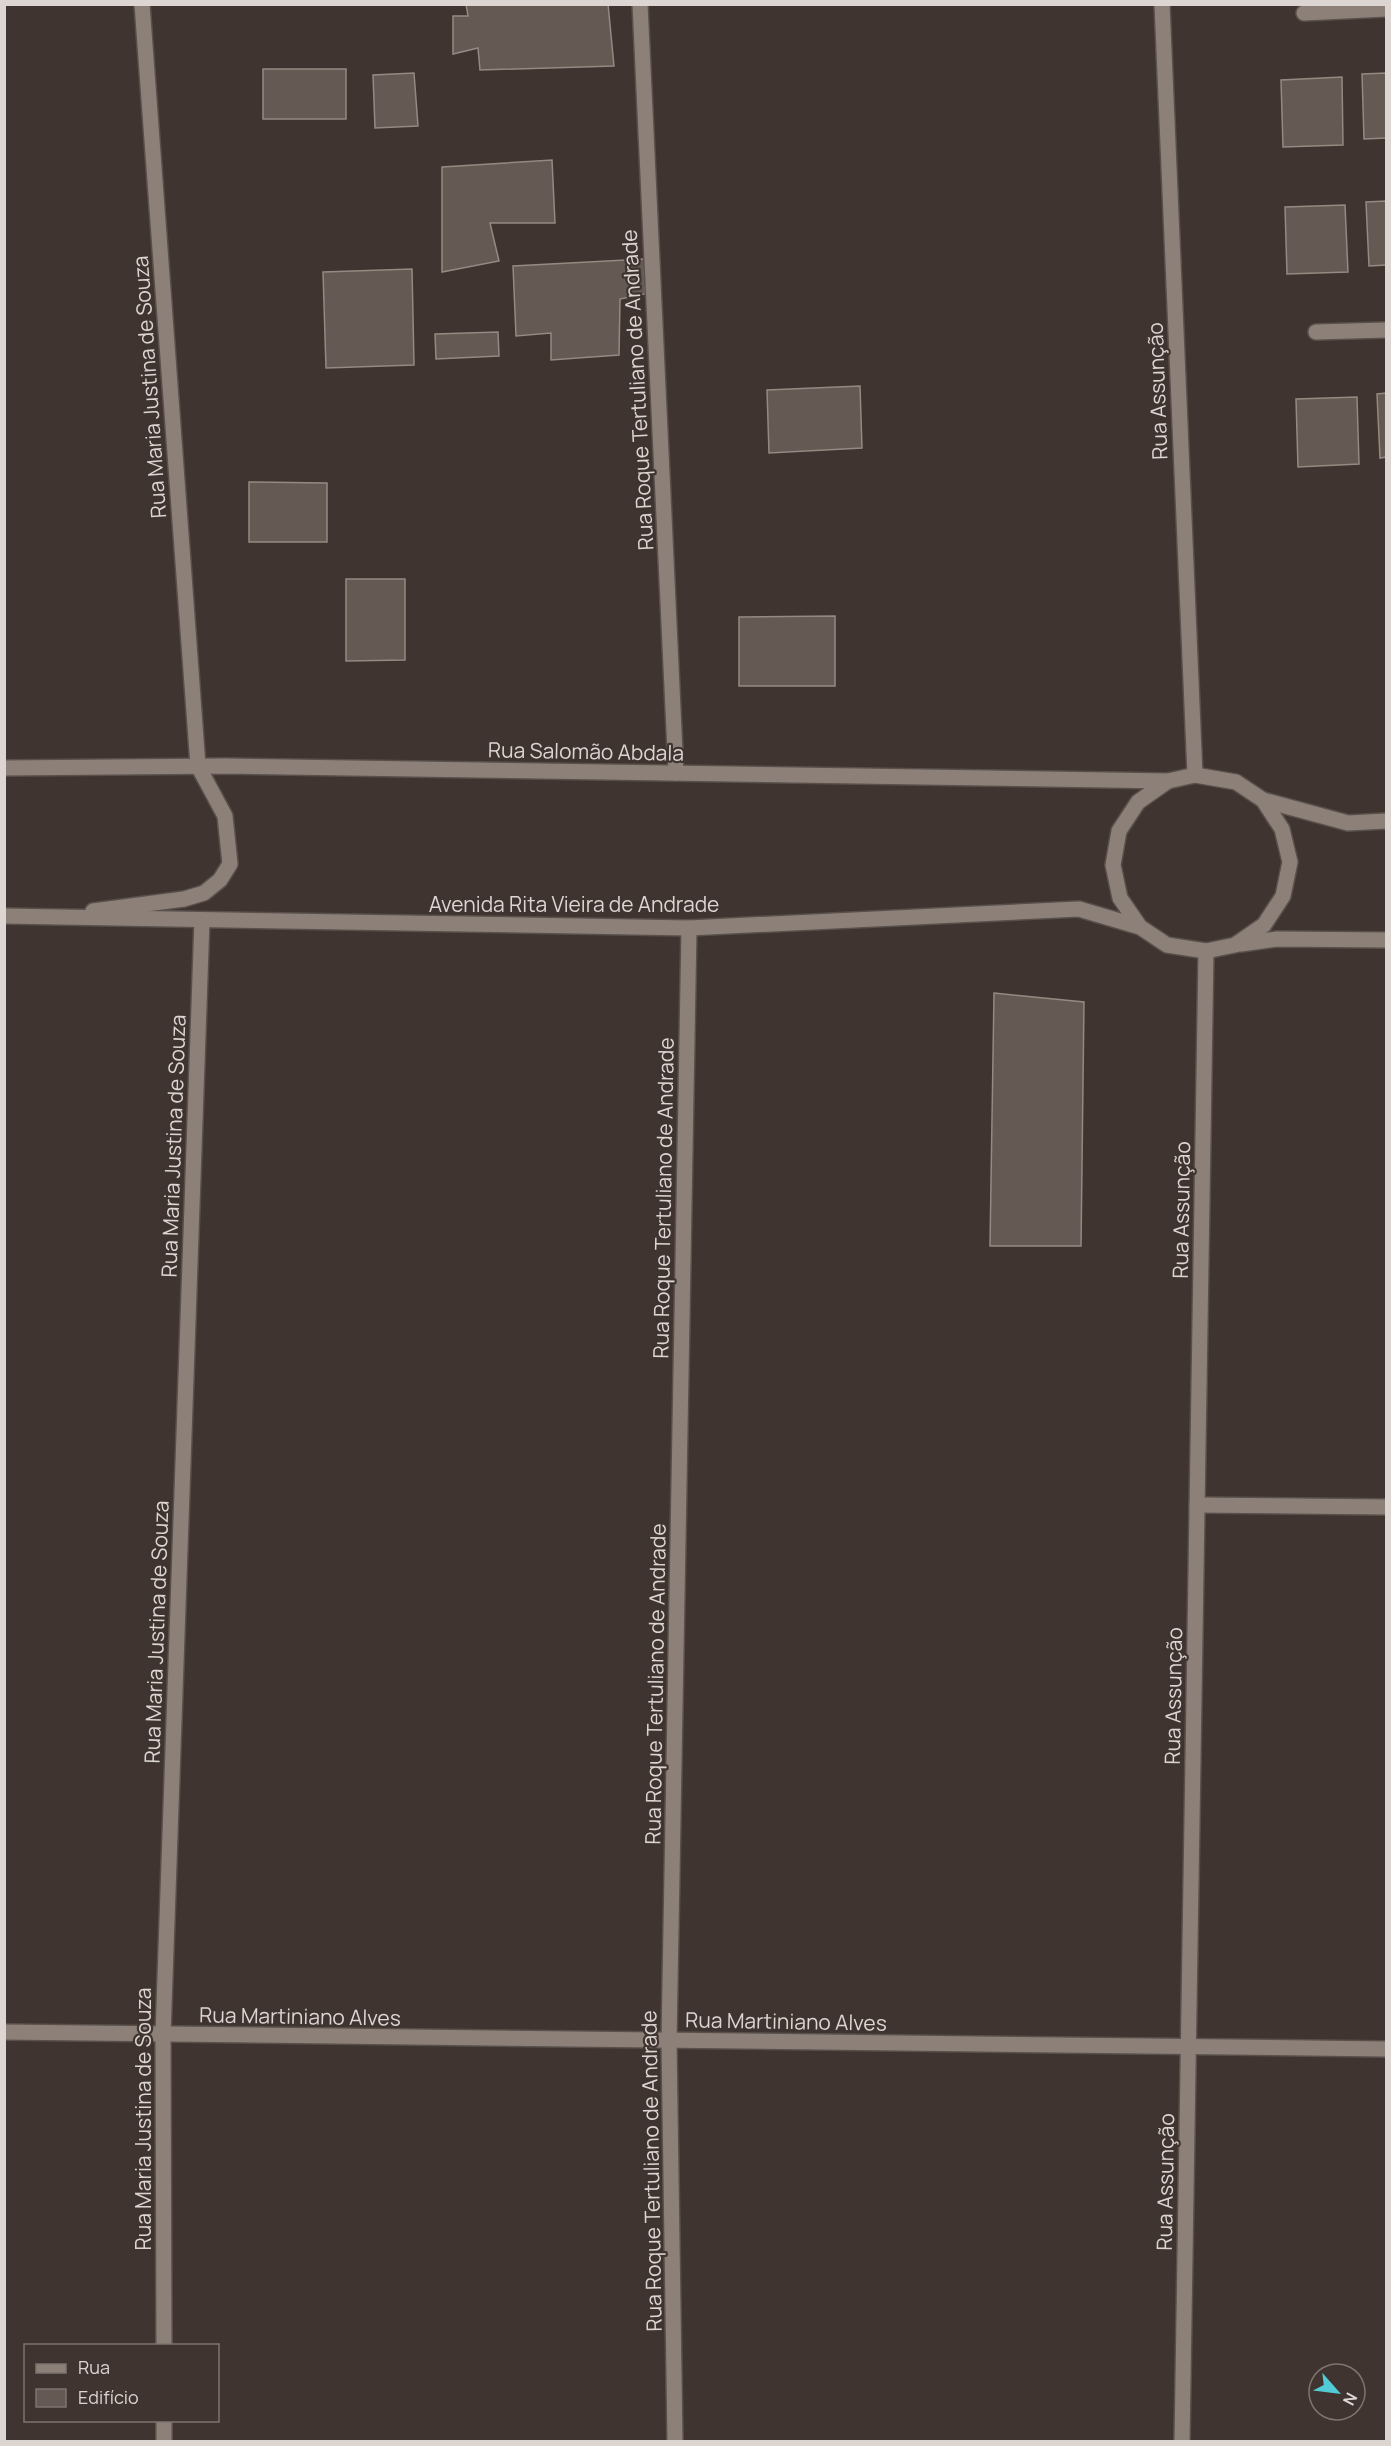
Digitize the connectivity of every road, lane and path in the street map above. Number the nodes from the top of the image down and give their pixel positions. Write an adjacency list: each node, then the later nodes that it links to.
1 (142, 4): 8 (street, Rua Maria Justina de Souza)
2 (640, 4): 10 (street, Rua Roque Tertuliano de Andrade)
3 (1162, 4): 11 (street, Rua Assunção)
4 (1386, 9): 5 (street)
5 (1304, 13)
6 (1386, 330): 7 (street)
7 (1316, 332)
8 (198, 766): 9 (street, Rua Salomão Abdala); 10 (street, Rua Salomão Abdala); 16 (street)
9 (4, 768)
10 (676, 773): 12 (street, Rua Salomão Abdala)
11 (1195, 775): 12 (street); 13 (street)
12 (1168, 781): 18 (street)
13 (1263, 800): 14 (street); 21 (street)
14 (1386, 821)
15 (4, 916): 16 (street, Avenida Rita Vieira de Andrade)
16 (48, 917): 17 (street, Avenida Rita Vieira de Andrade)
17 (202, 921): 19 (street, Avenida Rita Vieira de Andrade); 26 (street, Rua Maria Justina de Souza)
18 (1140, 927): 19 (street, Avenida Rita Vieira de Andrade); 22 (street)
19 (689, 928): 27 (street, Rua Roque Tertuliano de Andrade)
20 (1386, 940): 21 (street)
21 (1236, 945): 22 (street)
22 (1206, 951): 23 (street, Rua Assunção)
23 (1197, 1505): 24 (street); 28 (street, Rua Assunção)
24 (1386, 1507)
25 (4, 2032): 26 (street, Rua Martiniano Alves)
26 (163, 2036): 27 (street, Rua Martiniano Alves); 30 (street, Rua Maria Justina de Souza)
27 (669, 2041): 28 (street, Rua Martiniano Alves); 33 (street, Rua Roque Tertuliano de Andrade)
28 (1188, 2047): 29 (street, Rua Martiniano Alves); 34 (street, Rua Assunção)
29 (1386, 2049)
30 (164, 2344)
31 (164, 2422): 32 (street)
32 (164, 2442)
33 (675, 2442)
34 (1182, 2442)

